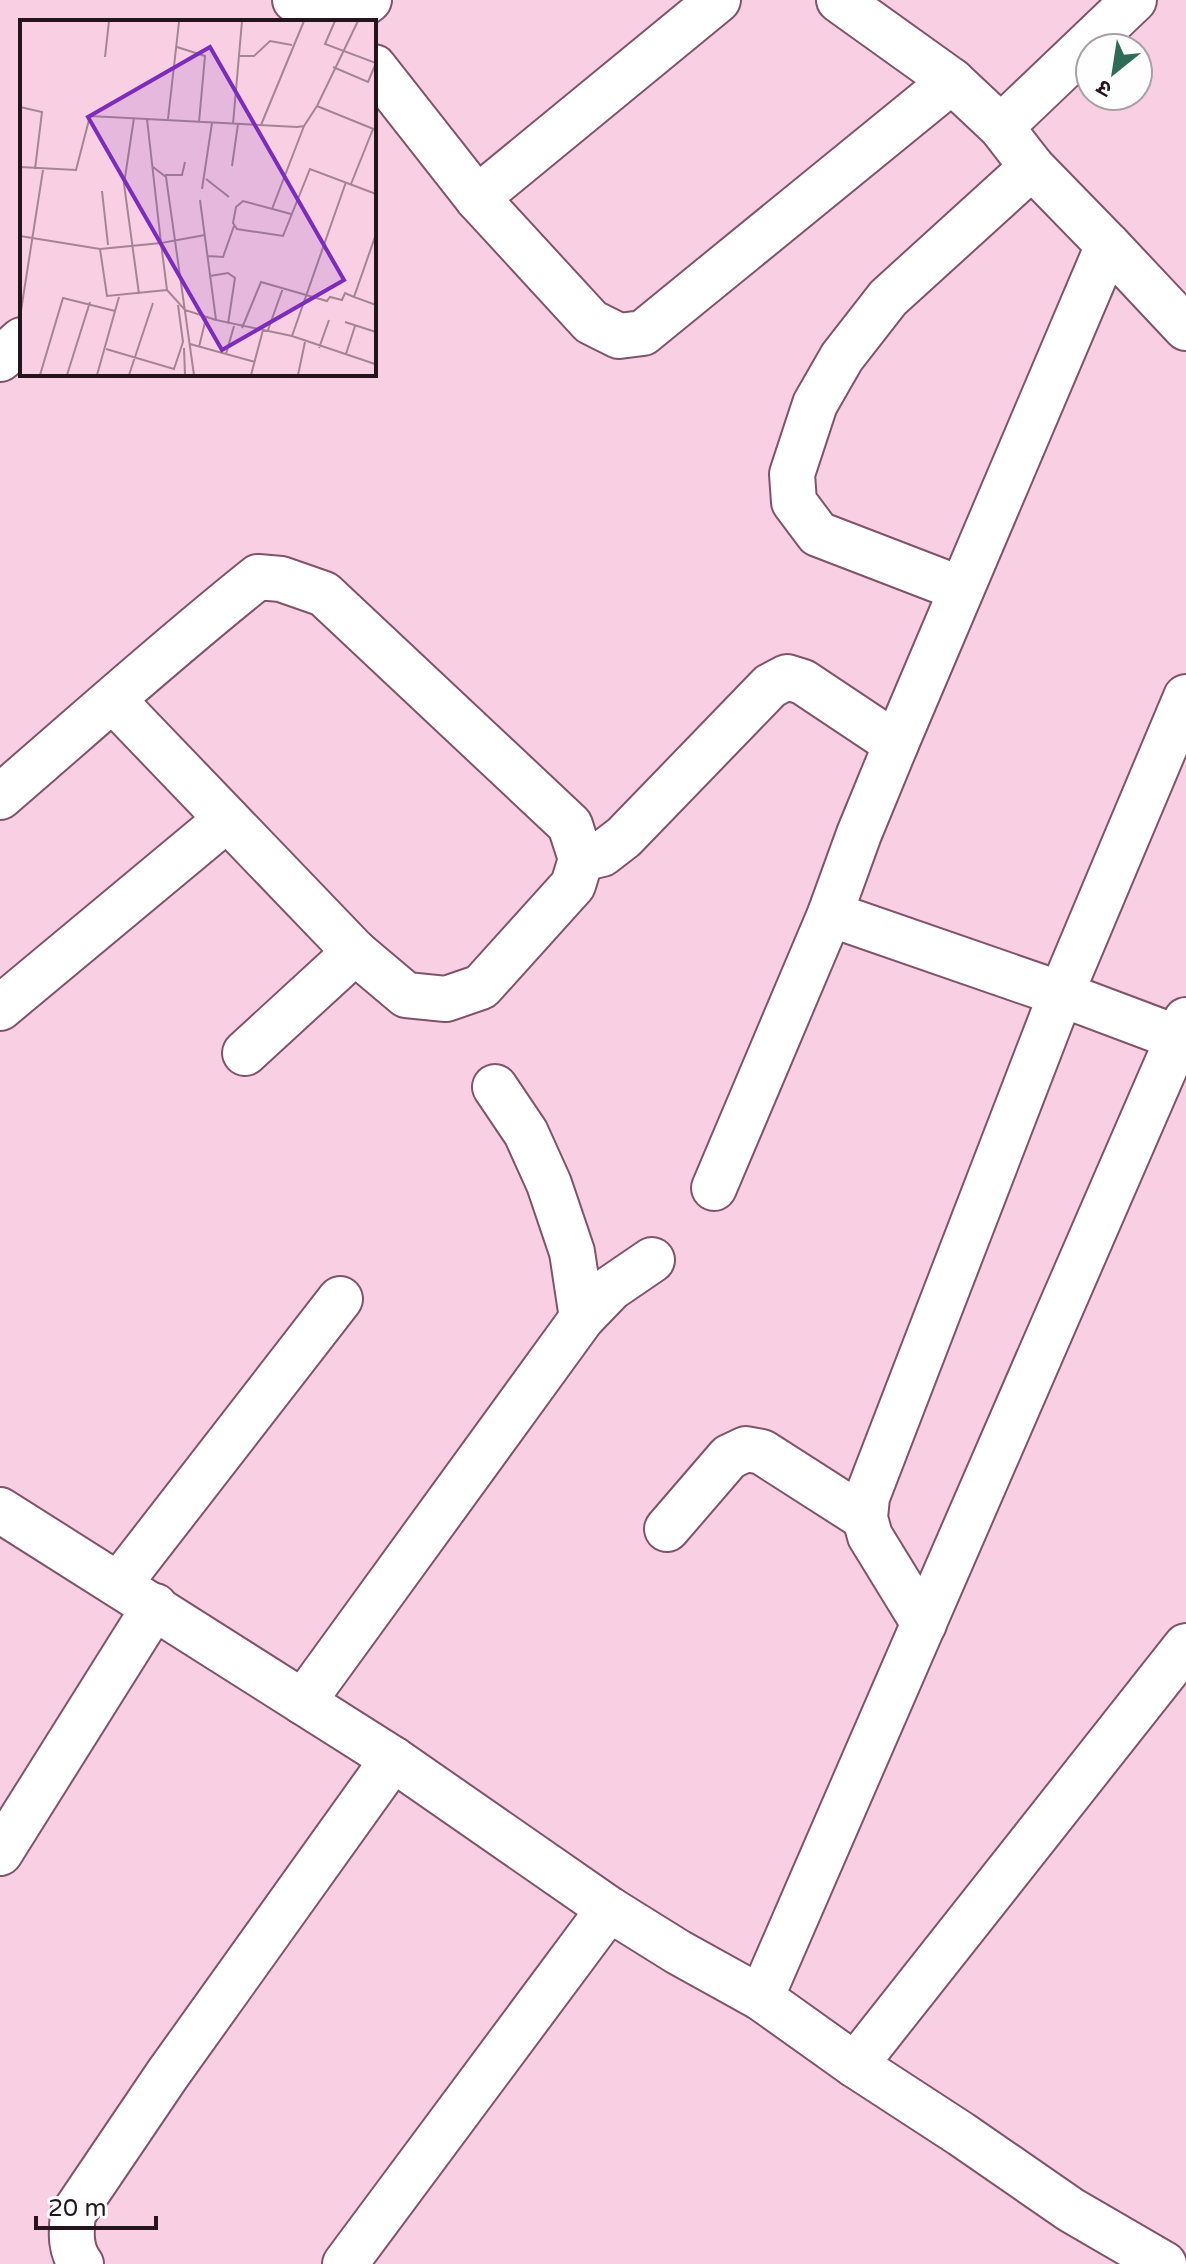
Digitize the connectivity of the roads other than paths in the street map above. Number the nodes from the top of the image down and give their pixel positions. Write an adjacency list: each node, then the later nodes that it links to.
1 (295, 0): 6 (street)
2 (369, 0): 7 (street)
3 (718, 0): 12 (street)
4 (839, 0): 9 (street)
5 (1134, 0): 10 (street)
6 (335, 20)
7 (342, 20)
8 (376, 70): 12 (street)
9 (952, 81): 10 (street); 12 (street)
10 (1001, 127): 11 (street)
11 (1032, 167): 13 (street); 17 (street)
12 (477, 198)
13 (1108, 245): 14 (street); 17 (street)
14 (1180, 307)
15 (20, 342): 16 (street)
16 (0, 359)
17 (961, 589): 20 (street)
18 (1186, 697): 26 (street)
19 (113, 700): 21 (street); 22 (street); 23 (street)
20 (896, 744): 23 (street); 24 (street)
21 (0, 797)
22 (227, 819): 25 (street); 27 (street)
23 (581, 859): 25 (street)
24 (830, 914): 26 (street); 31 (street)
25 (355, 952): 29 (street)
26 (1061, 994): 28 (street); 36 (street)
27 (0, 1008)
28 (1183, 1034): 39 (street)
29 (245, 1053)
30 (495, 1087): 34 (street)
31 (714, 1188)
32 (652, 1260): 34 (street)
33 (340, 1299): 38 (street)
34 (582, 1318): 41 (street)
35 (0, 1510): 38 (street)
36 (865, 1518): 37 (street); 39 (street)
37 (667, 1529)
38 (137, 1595): 41 (street); 43 (street)
39 (924, 1624): 45 (street)
40 (1186, 1646): 46 (street)
41 (303, 1702): 42 (street)
42 (393, 1759): 44 (street); 47 (street)
43 (0, 1853)
44 (609, 1909): 45 (street); 48 (street)
45 (761, 1998): 46 (street)
46 (855, 2065): 49 (street)
47 (81, 2264)
48 (345, 2264)
49 (1164, 2264)

